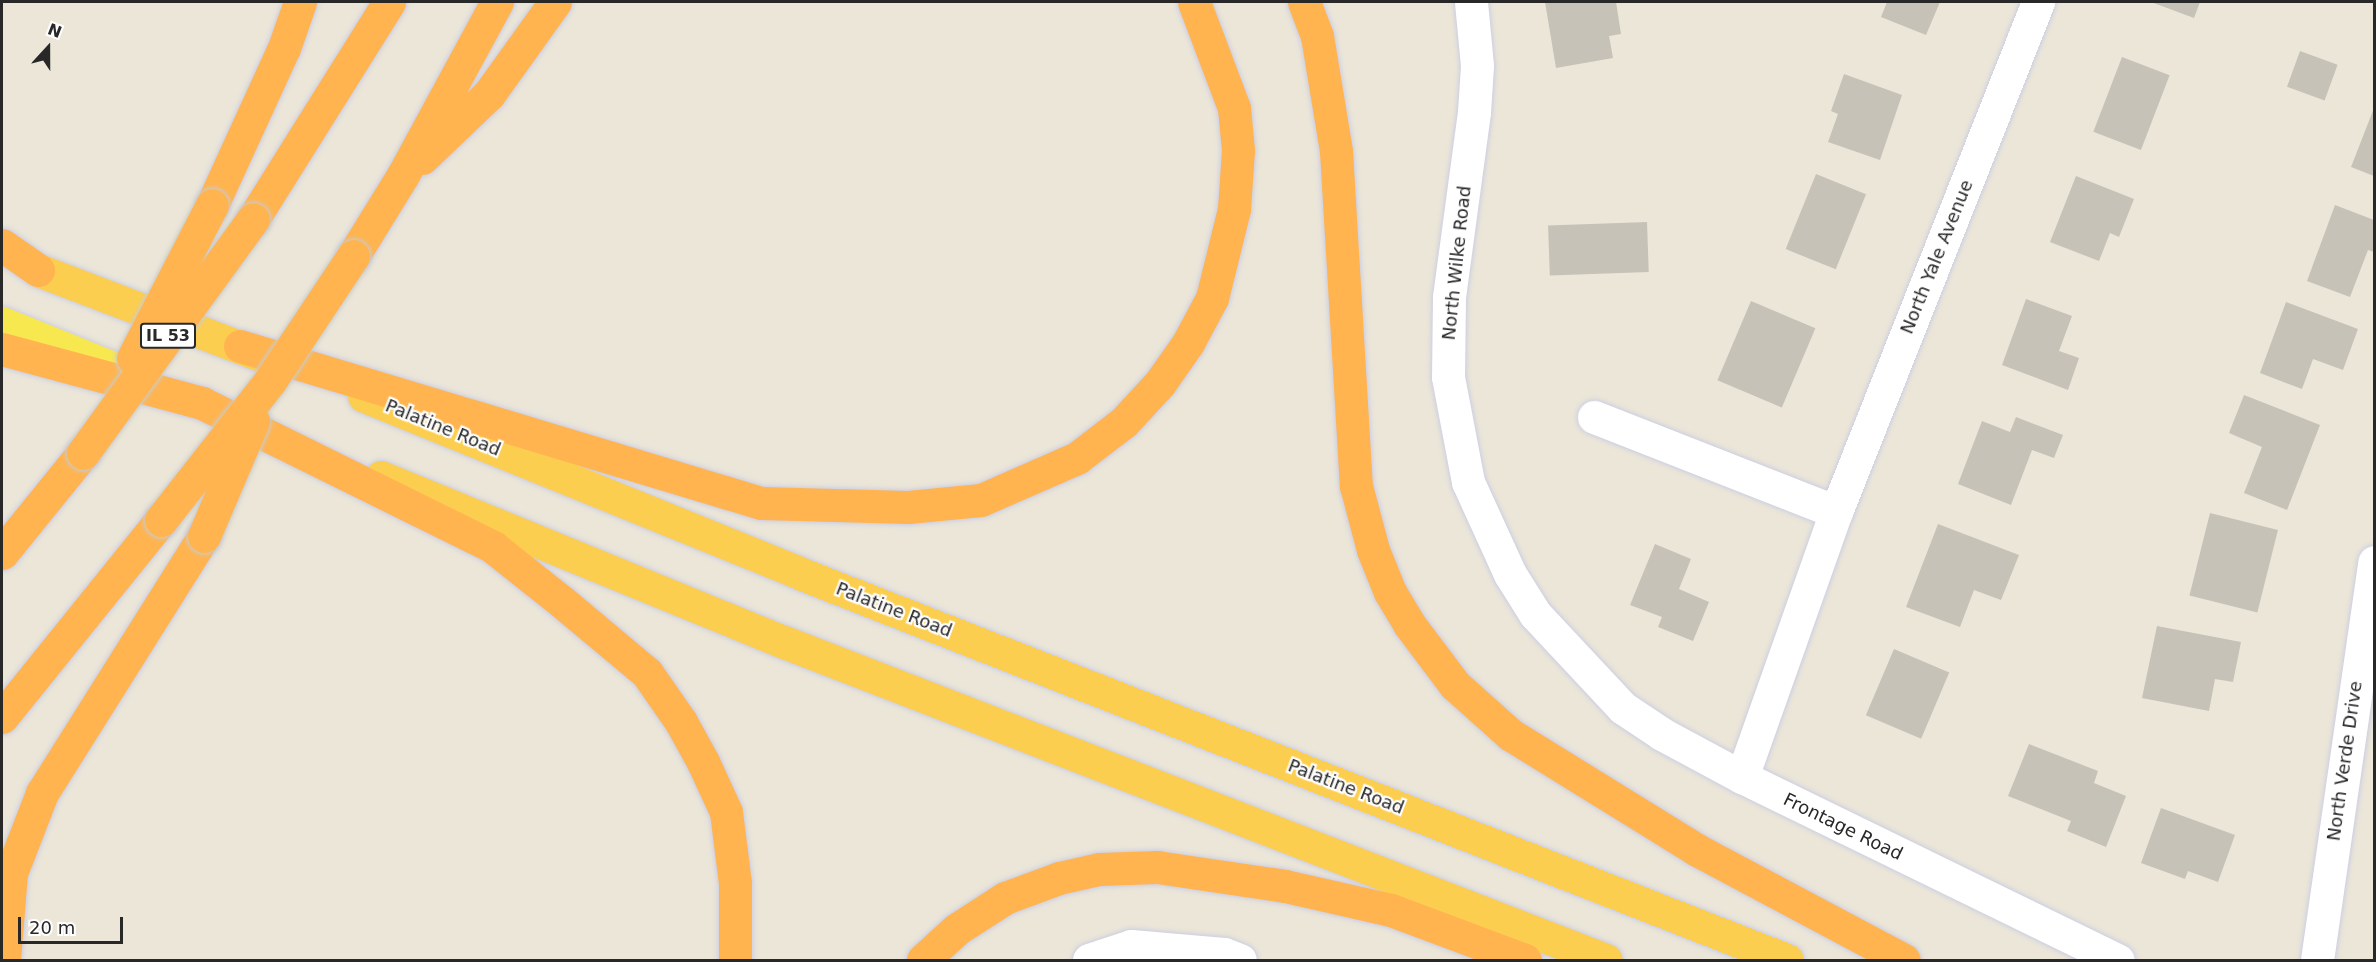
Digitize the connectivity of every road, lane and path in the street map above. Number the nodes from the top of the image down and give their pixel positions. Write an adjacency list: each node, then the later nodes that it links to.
1 (300, 2): 19 (highway, bridge)
2 (389, 2): 19 (highway, IL 53, bridge)
3 (496, 2): 9 (highway)
4 (555, 2): 9 (highway)
5 (1194, 2): 14 (highway)
6 (1304, 2): 34 (highway)
7 (1471, 2): 23 (street, North Wilke Road)
8 (2038, 2): 20 (street, North Yale Avenue)
9 (403, 176): 16 (highway, bridge)
10 (2, 245): 12 (highway)
11 (2, 256): 12 (main road, Palatine Road)
12 (38, 270): 14 (highway, Palatine Road)
13 (2, 323): 17 (main road)
14 (240, 346): 33 (highway, Palatine Road)
15 (2, 349): 17 (highway)
16 (270, 381): 24 (highway, bridge); 26 (highway, bridge)
17 (202, 403): 27 (highway); 32 (highway)
18 (1594, 417): 20 (street)
19 (83, 453): 21 (highway, IL 53)
20 (1836, 512): 25 (street, North Yale Avenue)
21 (2, 553)
22 (2374, 561): 36 (street, North Verde Drive)
23 (1584, 669): 25 (street, Frontage Road)
24 (2, 717)
25 (1742, 777): 35 (street, Frontage Road)
26 (4, 960)
27 (735, 960)
28 (923, 960): 31 (highway)
29 (1089, 960): 30 (street)
30 (1240, 960)
31 (1525, 960)
32 (1606, 960)
33 (1787, 960)
34 (1904, 960)
35 (2118, 960)
36 (2317, 960)

